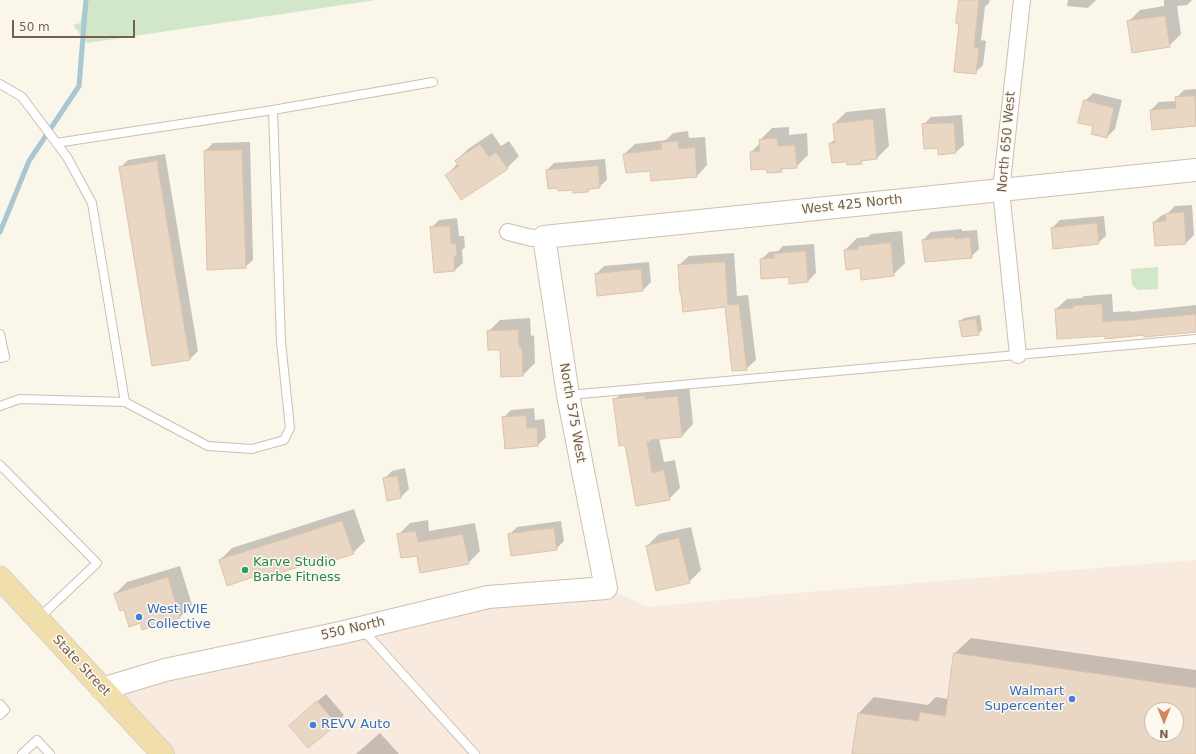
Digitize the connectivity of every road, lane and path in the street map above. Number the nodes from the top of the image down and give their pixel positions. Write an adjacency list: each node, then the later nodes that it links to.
1 (1022, 0): 7 (street, North 650 West)
2 (433, 82): 4 (lane)
3 (0, 84): 5 (lane)
4 (273, 110): 5 (lane); 15 (lane)
5 (56, 143): 15 (lane)
6 (1196, 170): 7 (street, West 425 North)
7 (1001, 190): 9 (street, West 425 North); 12 (street, North 650 West)
8 (508, 232): 9 (street, West 425 North)
9 (544, 236): 14 (street, North 575 West)
10 (0, 334): 13 (lane)
11 (1196, 339): 12 (lane)
12 (1018, 355): 14 (lane)
13 (0, 358)
14 (568, 395): 19 (street, North 575 West)
15 (125, 402): 16 (lane)
16 (0, 406)
17 (0, 465): 20 (lane)
18 (0, 578): 20 (main road, State Street)
19 (606, 588): 21 (street, 550 North)
20 (38, 619): 22 (main road, State Street)
21 (361, 628): 22 (street, 550 North); 26 (lane)
22 (102, 689): 25 (main road, State Street)
23 (22, 754): 24 (lane)
24 (50, 754)
25 (163, 754)
26 (475, 754)

